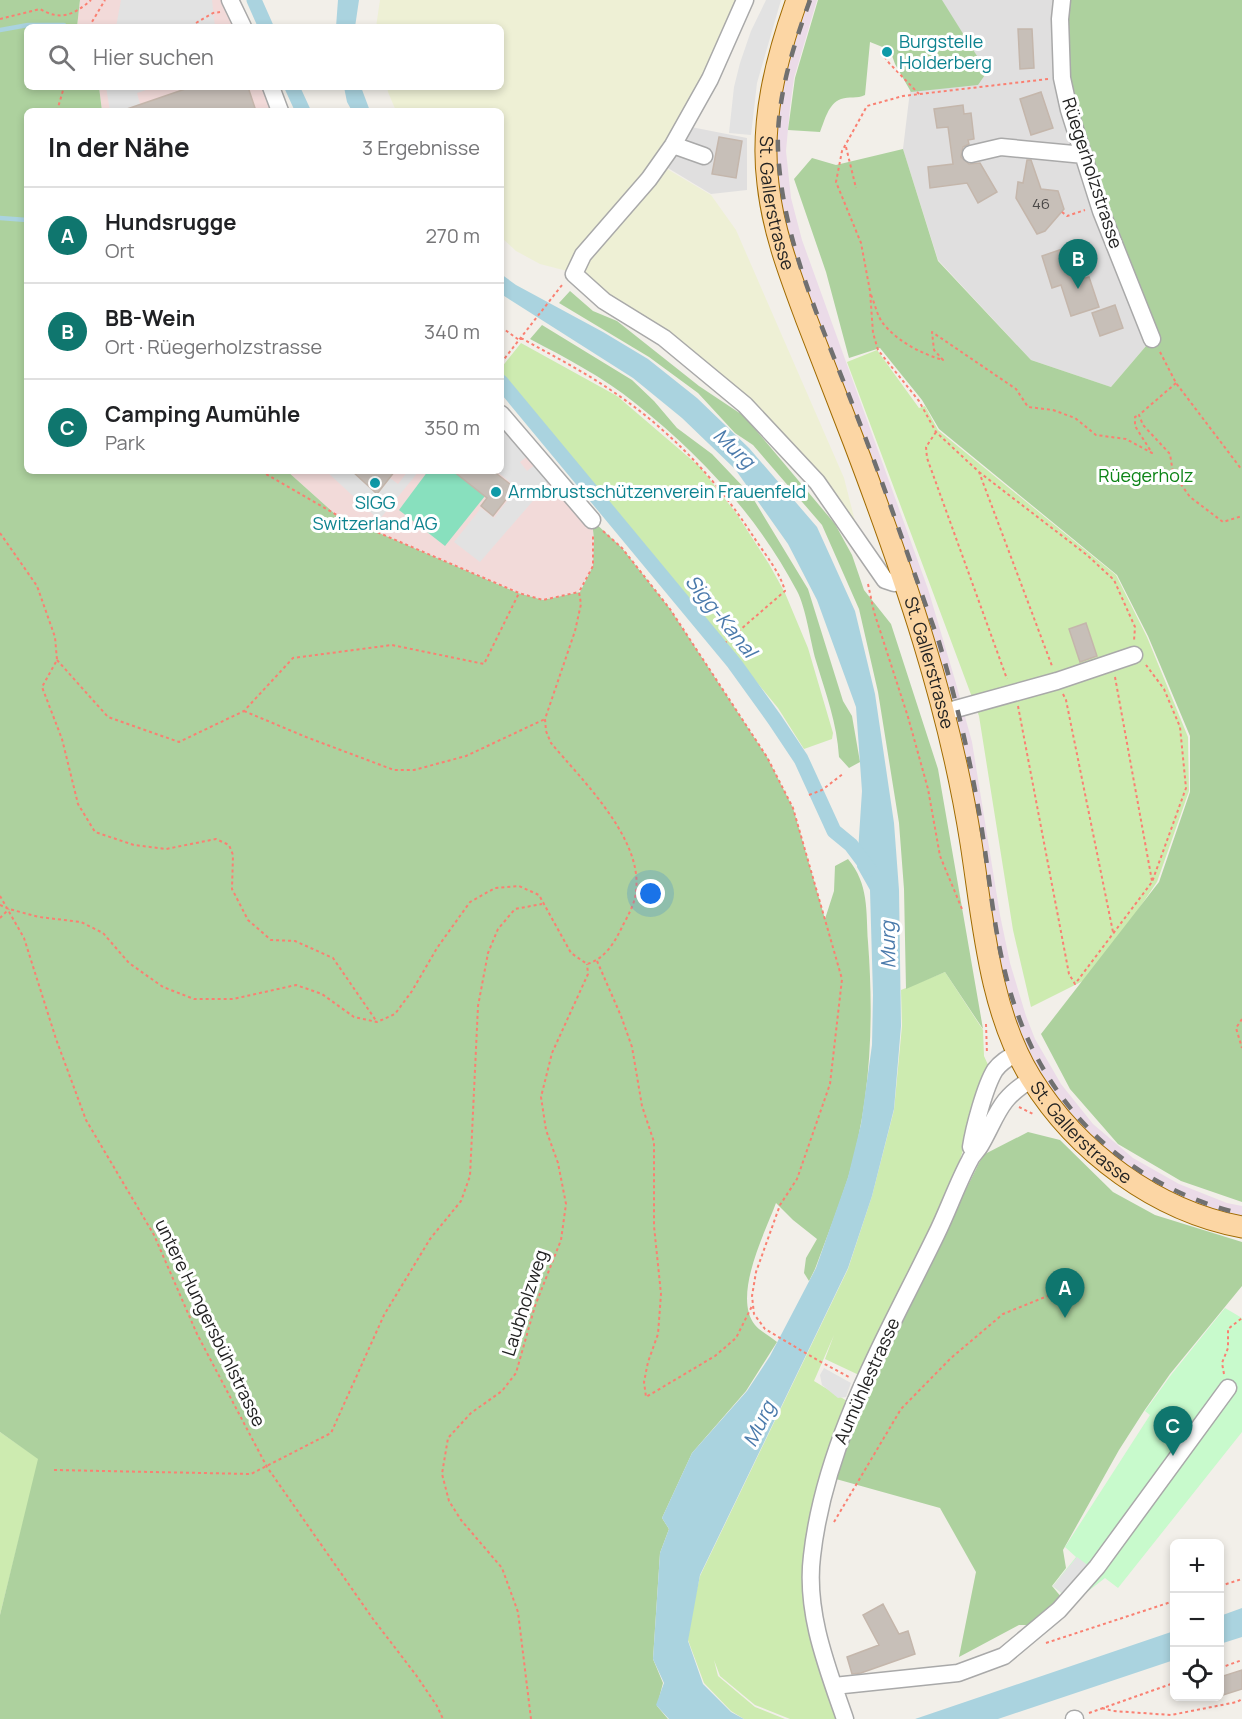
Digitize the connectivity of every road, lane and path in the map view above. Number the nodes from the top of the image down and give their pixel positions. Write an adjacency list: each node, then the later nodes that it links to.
1 (91, 0): 8 (path)
2 (105, 0): 10 (path)
3 (230, 0): 11 (street)
4 (745, 0): 19 (street)
5 (797, 0): 43 (main road, St. Gallerstrasse)
6 (1062, 0): 13 (street, Rüegerholzstrasse)
7 (219, 12): 9 (path)
8 (0, 19)
9 (196, 23)
10 (90, 24)
11 (242, 24)
12 (881, 52): 16 (path)
13 (1062, 78): 16 (path); 22 (street, Rüegerholzstrasse)
14 (63, 90): 17 (path)
15 (272, 90): 18 (street)
16 (919, 94): 20 (path)
17 (58, 108)
18 (279, 108)
19 (673, 145): 23 (street); 43 (street)
20 (846, 145): 24 (path); 28 (path)
21 (971, 154): 22 (street)
22 (1084, 155): 25 (street, Rüegerholzstrasse)
23 (704, 156)
24 (856, 188)
25 (1100, 205): 26 (path); 31 (street, Rüegerholzstrasse)
26 (1062, 212)
27 (565, 282): 30 (path)
28 (870, 291): 34 (path); 37 (path)
29 (504, 329): 30 (path)
30 (520, 339): 32 (path); 46 (path)
31 (1152, 339): 33 (path)
32 (504, 359)
33 (1176, 383): 34 (path); 36 (path)
34 (1139, 415): 39 (path)
35 (504, 417): 40 (street)
36 (1242, 470)
37 (980, 472): 47 (path); 50 (path)
38 (266, 474): 45 (path)
39 (1242, 516)
40 (592, 520): 44 (path); 75 (path)
41 (0, 533): 48 (path)
42 (867, 579): 61 (path)
43 (905, 580): 52 (main road, St. Gallerstrasse)
44 (579, 592): 45 (path); 53 (path)
45 (519, 593): 51 (path)
46 (726, 642)
47 (1134, 655): 49 (street); 56 (path)
48 (57, 660): 51 (path); 68 (path)
49 (1112, 663): 50 (street); 56 (path)
50 (1057, 681): 52 (street); 63 (path)
51 (244, 711): 53 (path)
52 (945, 712): 61 (main road, St. Gallerstrasse)
53 (545, 719): 64 (path)
54 (844, 773): 55 (path)
55 (809, 795)
56 (1152, 882): 63 (path)
57 (0, 896): 60 (path, untere Hungersbühlstrasse)
58 (542, 904): 65 (path); 68 (path); 79 (path)
59 (0, 905): 60 (path)
60 (9, 909): 62 (path); 68 (path); 79 (path, untere Hungersbühlstrasse)
61 (981, 912): 70 (main road, St. Gallerstrasse)
62 (0, 918)
63 (1113, 933): 66 (path)
64 (597, 961): 65 (path); 75 (path)
65 (587, 964): 94 (path, Laubholzweg)
66 (1069, 974)
67 (1242, 1019): 69 (path)
68 (377, 1022)
69 (1242, 1048)
70 (1018, 1053): 71 (main road, St. Gallerstrasse); 72 (street, Aumühlestrasse)
71 (1032, 1079): 72 (street, Aumühlestrasse); 73 (main road, St. Gallerstrasse)
72 (970, 1159): 89 (street, Aumühlestrasse)
73 (1242, 1227)
74 (1085, 1281): 81 (path)
75 (753, 1305): 77 (path)
76 (1242, 1318): 78 (path)
77 (849, 1377)
78 (1228, 1388): 89 (street)
79 (267, 1467): 80 (path); 93 (path, untere Hungersbühlstrasse)
80 (54, 1470)
81 (830, 1527)
82 (1242, 1579): 83 (path)
83 (1224, 1585)
84 (1170, 1602): 85 (path)
85 (1038, 1645)
86 (1242, 1660): 87 (path)
87 (1224, 1667)
88 (1170, 1684): 91 (path)
89 (834, 1686): 92 (street, Aumühlestrasse)
90 (1242, 1699): 91 (path)
91 (1102, 1708): 95 (path)
92 (845, 1717)
93 (443, 1719)
94 (531, 1719)
95 (1074, 1719)

